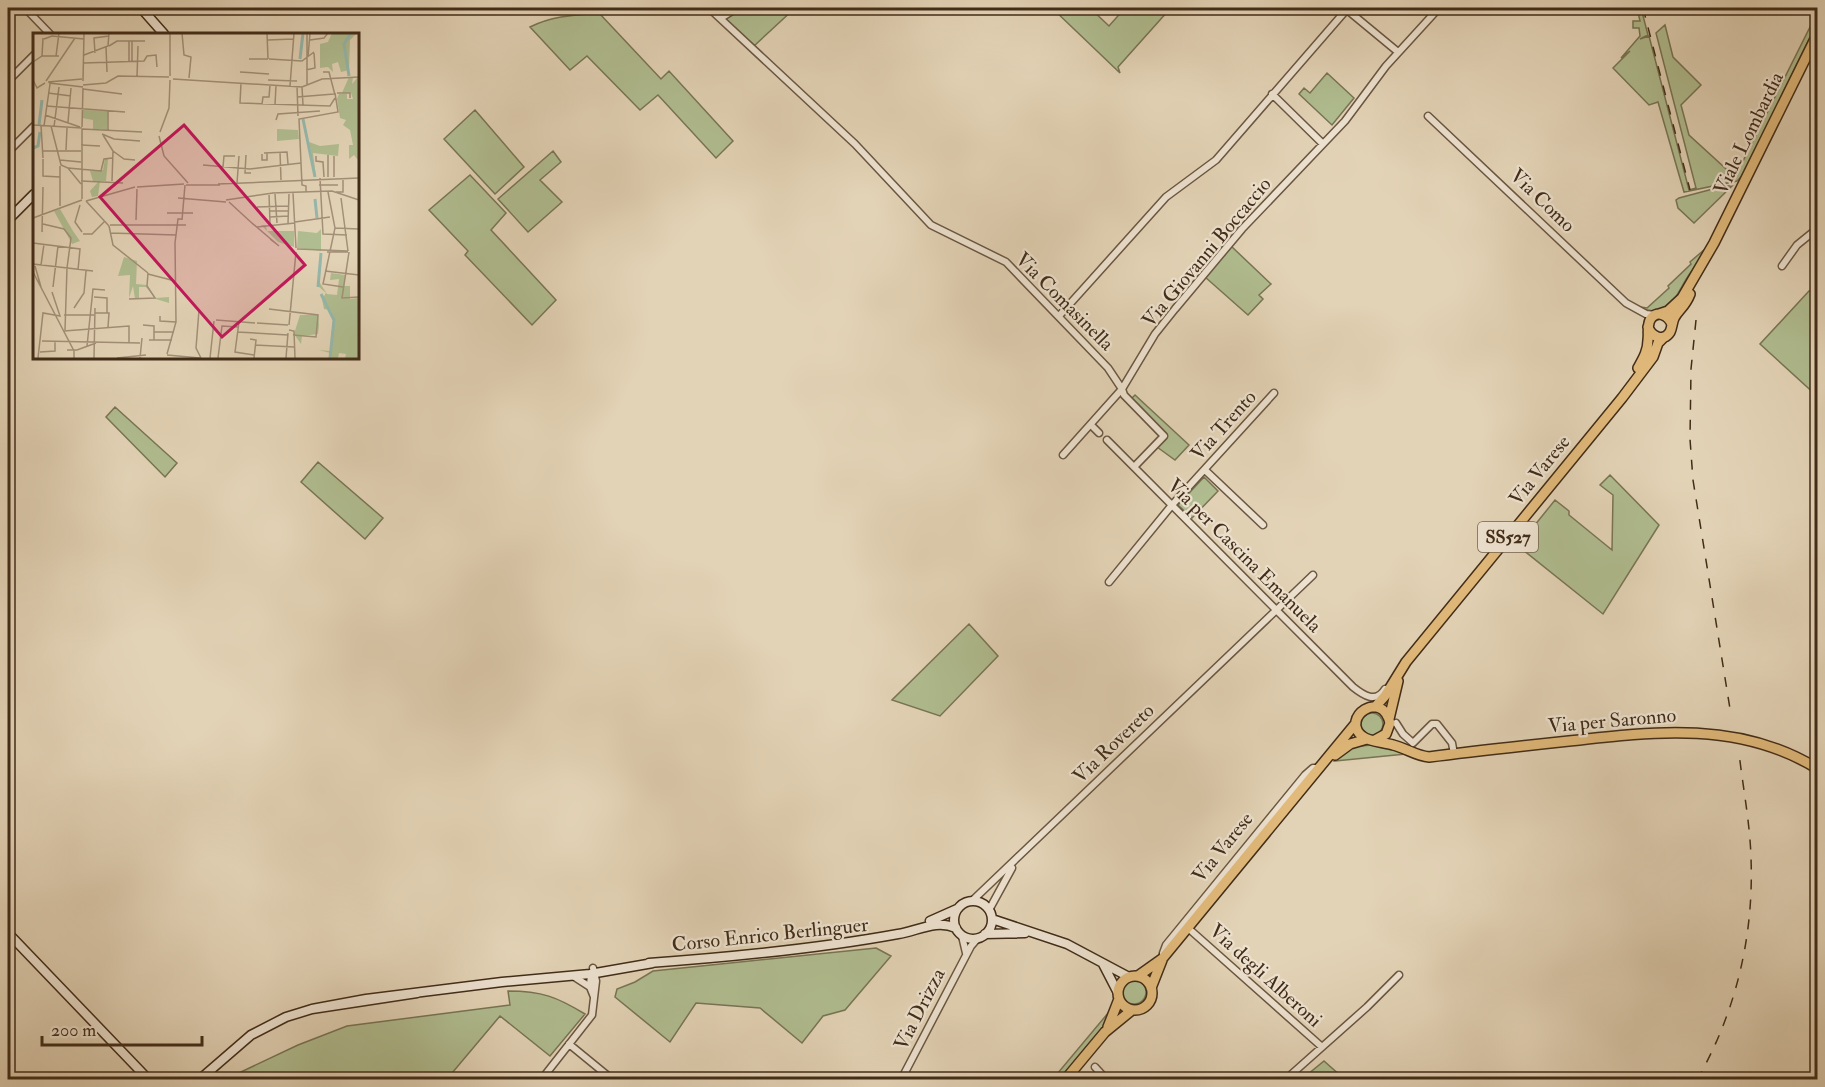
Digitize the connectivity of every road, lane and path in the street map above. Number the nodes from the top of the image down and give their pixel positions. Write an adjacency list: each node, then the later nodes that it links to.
1 (26, 8): 9 (street)
2 (141, 8): 8 (street)
3 (709, 8): 7 (street, Via Comasinella)
4 (736, 8): 7 (street)
5 (1346, 8): 11 (street); 14 (street)
6 (1439, 8): 11 (street, Via Giovanni Boccaccio)
7 (721, 18): 26 (street, Via Comasinella)
8 (161, 32)
9 (49, 33)
10 (1818, 33): 22 (main road, Viale Lombardia)
11 (1398, 52): 17 (street, Via Giovanni Boccaccio)
12 (33, 56): 13 (street)
13 (8, 81)
14 (1272, 94): 17 (street); 26 (street)
15 (1428, 116): 24 (street, Via Como)
16 (33, 127): 18 (street)
17 (1323, 144): 30 (street, Via Giovanni Boccaccio)
18 (8, 152)
19 (33, 195): 20 (street)
20 (8, 220)
21 (1818, 228): 23 (street)
22 (1710, 248): 25 (main road, Viale Lombardia); 27 (main road, Viale Lombardia)
23 (1782, 266)
24 (1635, 309): 25 (street, Via Como); 28 (street, Via Como)
25 (1659, 314): 27 (main road); 28 (main road)
26 (1059, 316): 30 (street, Via Comasinella)
27 (1672, 325): 29 (main road)
28 (1648, 327): 29 (main road); 32 (main road, Via Varese / SS527)
29 (1664, 337): 32 (main road, Via Varese / SS527)
30 (1122, 389): 33 (street, Via Giovanni Boccaccio); 37 (street, Via Comasinella)
31 (1274, 393): 38 (street, Via Trento)
32 (1609, 413): 44 (main road, Via Varese / SS527)
33 (1091, 425): 34 (street); 36 (street, Via Giovanni Boccaccio)
34 (1099, 433)
35 (1107, 440): 37 (street, Via per Cascina Emanuela)
36 (1063, 455)
37 (1134, 467): 39 (street, Via per Cascina Emanuela)
38 (1205, 470): 39 (street, Via Trento); 40 (street)
39 (1172, 505): 42 (street, Via Trento); 43 (street, Via per Cascina Emanuela)
40 (1263, 525)
41 (1313, 575): 43 (street, Via Rovereto)
42 (1109, 582)
43 (1276, 610): 46 (street, Via per Cascina Emanuela); 55 (street, Via Rovereto)
44 (1406, 662): 45 (main road, Via Varese / SS527); 48 (main road, Via Varese / SS527)
45 (1393, 681): 46 (street); 47 (main road, Via Varese / SS527)
46 (1360, 692): 47 (street, Via per Cascina Emanuela)
47 (1370, 708): 48 (main road); 49 (main road, SS527)
48 (1391, 722): 50 (main road, SS527); 51 (main road); 52 (street)
49 (1356, 723): 50 (main road); 53 (main road, Via Varese / SS527)
50 (1371, 739): 51 (main road, Via per Saronno); 53 (main road, Via Varese / SS527)
51 (1406, 749): 52 (main road, Via per Saronno)
52 (1454, 754): 54 (main road, Via per Saronno)
53 (1320, 768): 60 (main road, Via Varese / SS527); 67 (street, Via Varese)
54 (1818, 769)
55 (1016, 859): 56 (street, Via Rovereto); 58 (street)
56 (974, 900): 57 (street); 58 (street)
57 (957, 909): 59 (street); 63 (street, Corso Enrico Berlinguer)
58 (991, 914): 62 (street); 65 (street)
59 (956, 928): 63 (street, Corso Enrico Berlinguer); 64 (street)
60 (1188, 928): 67 (main road, Via Varese / SS527); 84 (street, Via degli Alberoni)
61 (8, 933): 82 (street)
62 (1037, 934): 65 (street); 69 (street)
63 (890, 936): 68 (street, Corso Enrico Berlinguer)
64 (962, 936): 65 (street); 66 (street, Via Drizza)
65 (982, 936): 66 (street, Via Drizza)
66 (966, 954): 92 (street, Via Drizza)
67 (1162, 959): 73 (main road, Via Varese / SS527); 76 (main road, Via Varese / SS527)
68 (653, 963): 70 (street, Corso Enrico Berlinguer); 70 (street, Corso Enrico Berlinguer)
69 (1102, 963): 73 (street); 77 (street)
70 (593, 974): 71 (street, Corso Enrico Berlinguer); 74 (street, Corso Enrico Berlinguer); 75 (street); 78 (street)
71 (573, 975): 74 (street, Corso Enrico Berlinguer); 75 (street)
72 (1399, 975): 84 (street)
73 (1134, 977): 76 (main road); 77 (main road, SS527)
74 (533, 978): 80 (street, Corso Enrico Berlinguer)
75 (590, 987): 78 (street)
76 (1151, 988): 79 (main road, SS527)
77 (1119, 996): 79 (main road); 81 (main road, SS527)
78 (595, 1001): 83 (street)
79 (1132, 1010): 81 (main road, SS527)
80 (262, 1028): 88 (street, Corso Enrico Berlinguer); 89 (street, Corso Enrico Berlinguer)
81 (1105, 1032): 93 (main road, SS527)
82 (106, 1034): 86 (street); 87 (street)
83 (569, 1044): 90 (street); 91 (street)
84 (1322, 1047): 95 (street)
85 (1095, 1067): 94 (street)
86 (149, 1080)
87 (157, 1080)
88 (199, 1080)
89 (207, 1080)
90 (541, 1080)
91 (613, 1080)
92 (901, 1080)
93 (1065, 1080)
94 (1107, 1080)
95 (1285, 1080)

